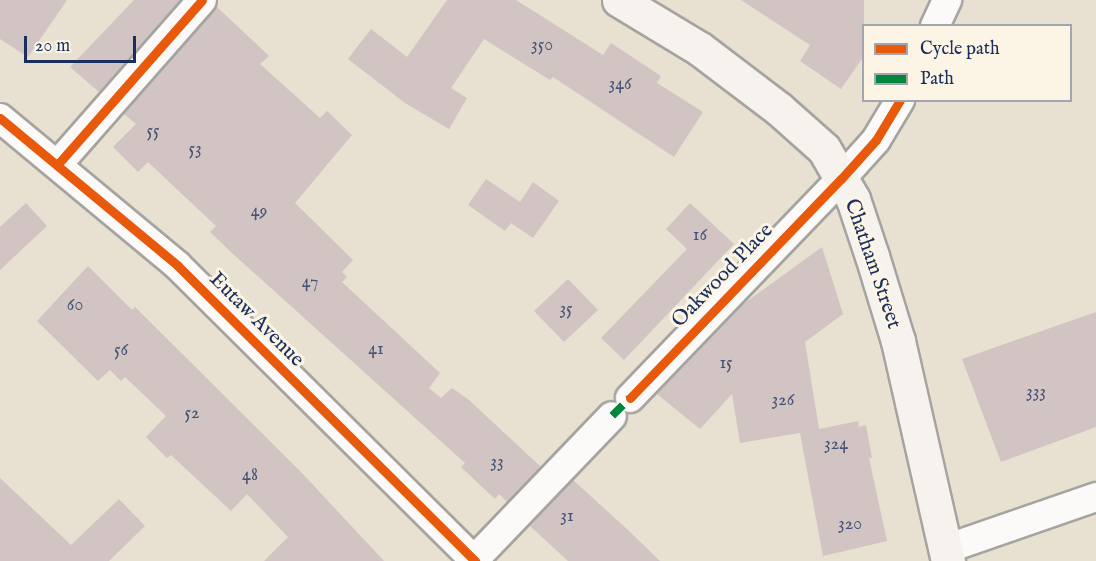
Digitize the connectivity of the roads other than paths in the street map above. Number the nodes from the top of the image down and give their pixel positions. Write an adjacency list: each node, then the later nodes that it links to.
1 (202, 0): 7 (street)
2 (619, 0): 8 (main road, Chatham Street)
3 (947, 0): 4 (street)
4 (936, 24)
5 (899, 102): 8 (street, Oakwood Place)
6 (0, 118): 7 (street, Eutaw Avenue)
7 (58, 164): 11 (street, Eutaw Avenue)
8 (841, 179): 10 (main road, Chatham Street); 11 (street, Oakwood Place)
9 (1096, 497): 10 (street)
10 (947, 555)
11 (475, 561)

